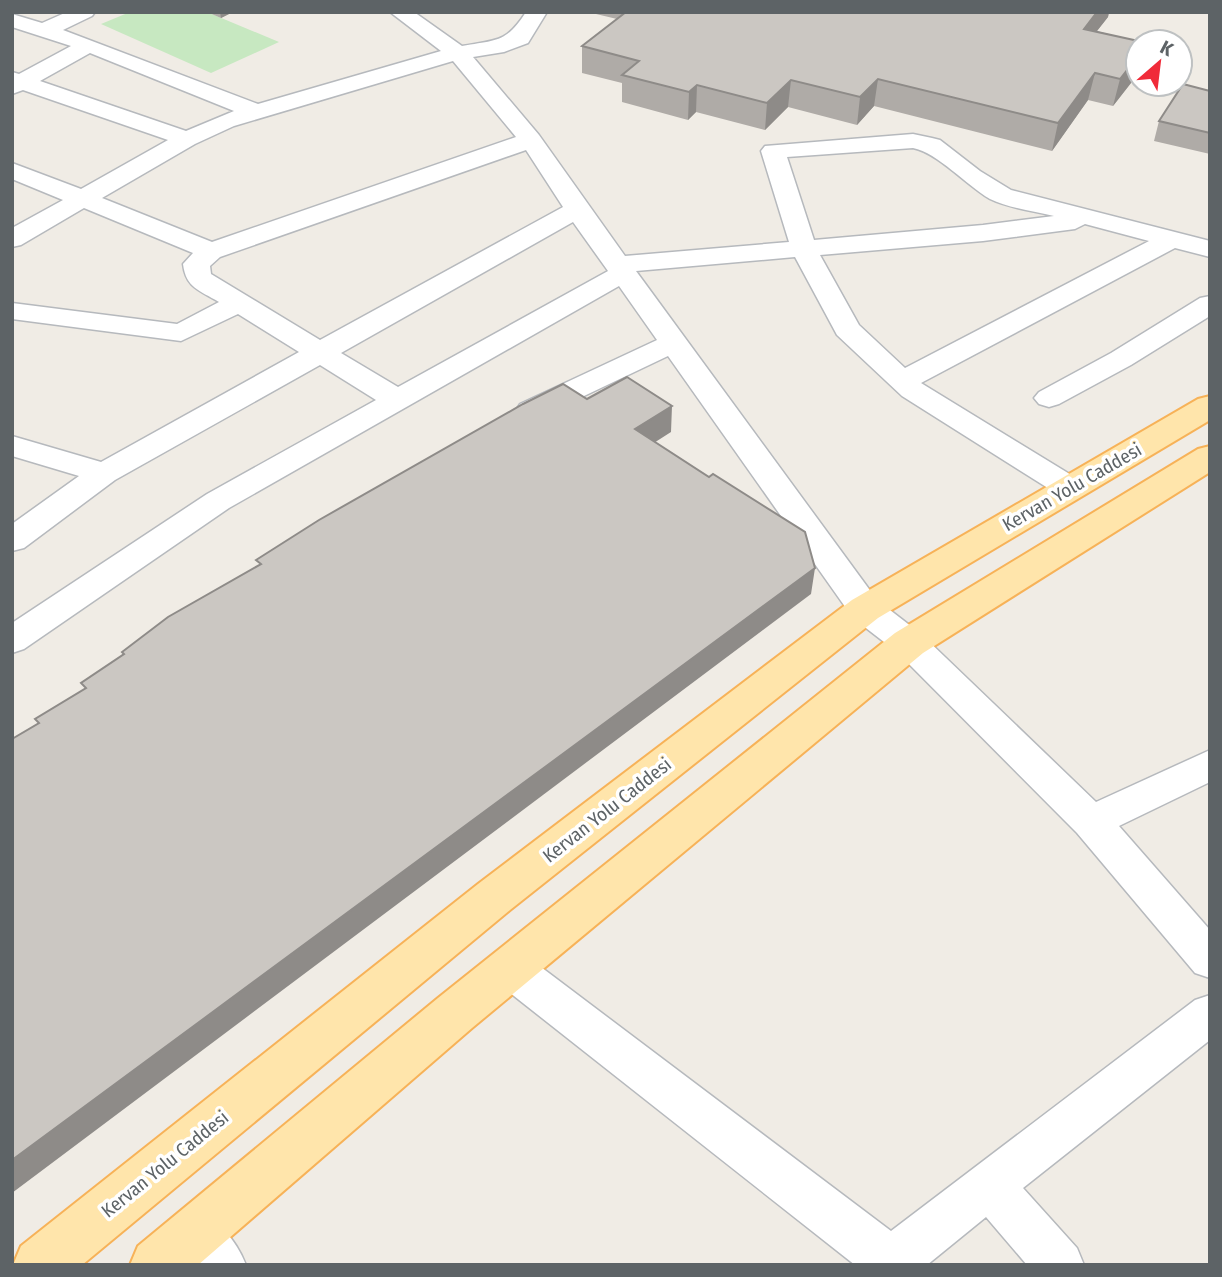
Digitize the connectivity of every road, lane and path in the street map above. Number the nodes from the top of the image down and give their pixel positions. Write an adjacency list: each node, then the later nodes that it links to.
1 (85, 12): 5 (street)
2 (400, 12): 7 (street)
3 (537, 12): 7 (street)
4 (12, 20): 5 (street)
5 (44, 30): 6 (street)
6 (89, 45): 8 (street); 9 (street)
7 (458, 53): 9 (street); 11 (street)
8 (15, 83): 10 (street)
9 (256, 113): 10 (street)
10 (187, 139): 13 (street)
11 (531, 140): 14 (street); 20 (street)
12 (12, 170): 13 (street)
13 (87, 198): 16 (street); 20 (street)
14 (577, 209): 21 (street); 26 (street)
15 (1092, 219): 17 (street); 18 (street); 18 (street)
16 (15, 235)
17 (1172, 239): 19 (street); 27 (street)
18 (804, 248): 21 (street); 27 (street)
19 (1210, 249)
20 (211, 251): 22 (street)
21 (620, 269): 25 (street); 29 (street)
22 (238, 303): 24 (street); 26 (street)
23 (1210, 304): 28 (street)
24 (12, 311)
25 (674, 343): 31 (street); 37 (street)
26 (320, 352): 29 (street); 34 (street)
27 (902, 381): 35 (street)
28 (1049, 398)
29 (399, 401): 38 (street)
30 (1210, 406): 35 (main road, Kervan Yolu Caddesi)
31 (505, 423)
32 (12, 446): 34 (street)
33 (1210, 457): 39 (main road)
34 (104, 473): 36 (street)
35 (1070, 488): 37 (main road, Kervan Yolu Caddesi)
36 (12, 540)
37 (864, 609): 39 (street); 48 (main road, Kervan Yolu Caddesi)
38 (12, 640)
39 (909, 643): 41 (street); 43 (main road)
40 (1210, 765): 41 (street)
41 (1091, 822): 42 (street)
42 (1210, 960)
43 (510, 968): 46 (main road); 47 (street)
44 (1210, 1014): 45 (street)
45 (989, 1185): 47 (street); 50 (street)
46 (208, 1249): 49 (main road)
47 (889, 1263)
48 (40, 1265)
49 (157, 1265)
50 (1060, 1265)

